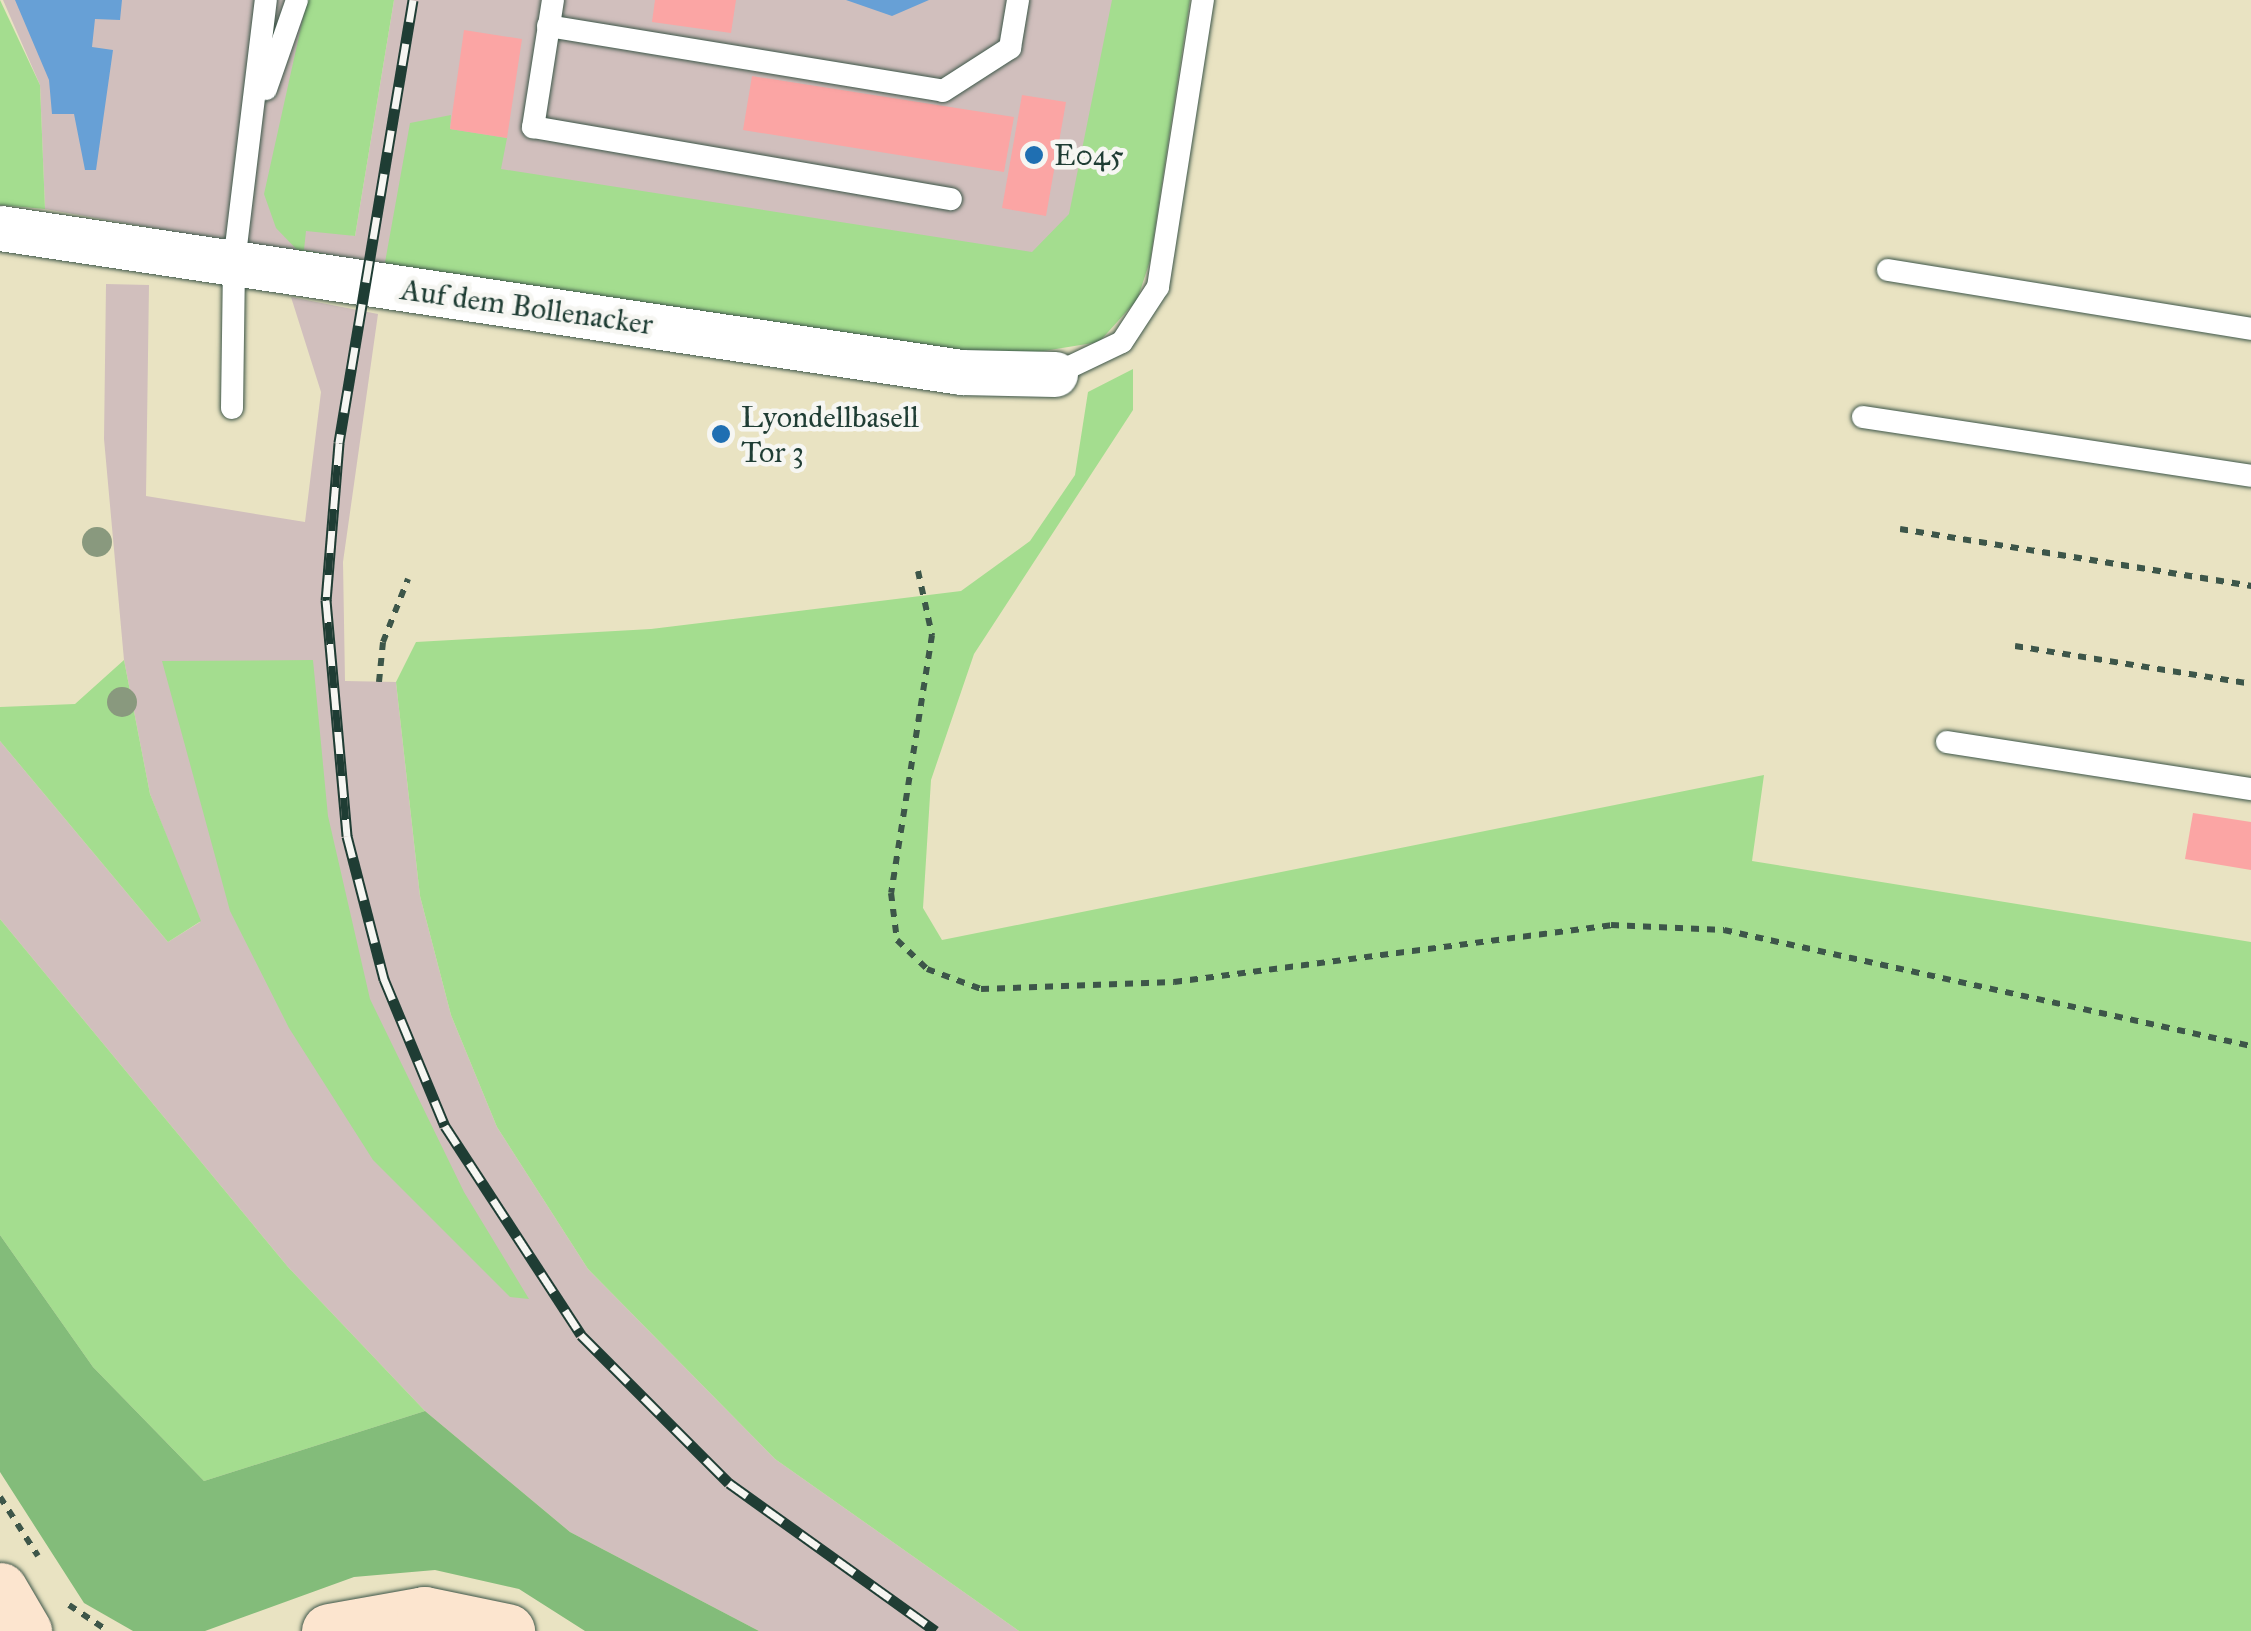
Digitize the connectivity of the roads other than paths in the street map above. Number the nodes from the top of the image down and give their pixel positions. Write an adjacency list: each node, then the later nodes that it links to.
1 (266, 0): 7 (lane)
2 (297, 0): 7 (lane)
3 (552, 0): 6 (lane)
4 (1018, 0): 6 (lane)
5 (1203, 0): 13 (lane)
6 (548, 26): 8 (lane)
7 (256, 115): 10 (lane)
8 (952, 199)
9 (0, 228): 10 (street, Auf dem Bollenacker)
10 (234, 263): 13 (street, Auf dem Bollenacker); 14 (lane)
11 (1888, 270): 12 (lane)
12 (2251, 329)
13 (1055, 374)
14 (232, 408)
15 (1863, 418): 16 (lane)
16 (2251, 476)
17 (1946, 742): 18 (lane)
18 (2251, 789)
19 (0, 1590): 20 (main road)
20 (24, 1631)
21 (330, 1631): 22 (main road)
22 (507, 1631)

